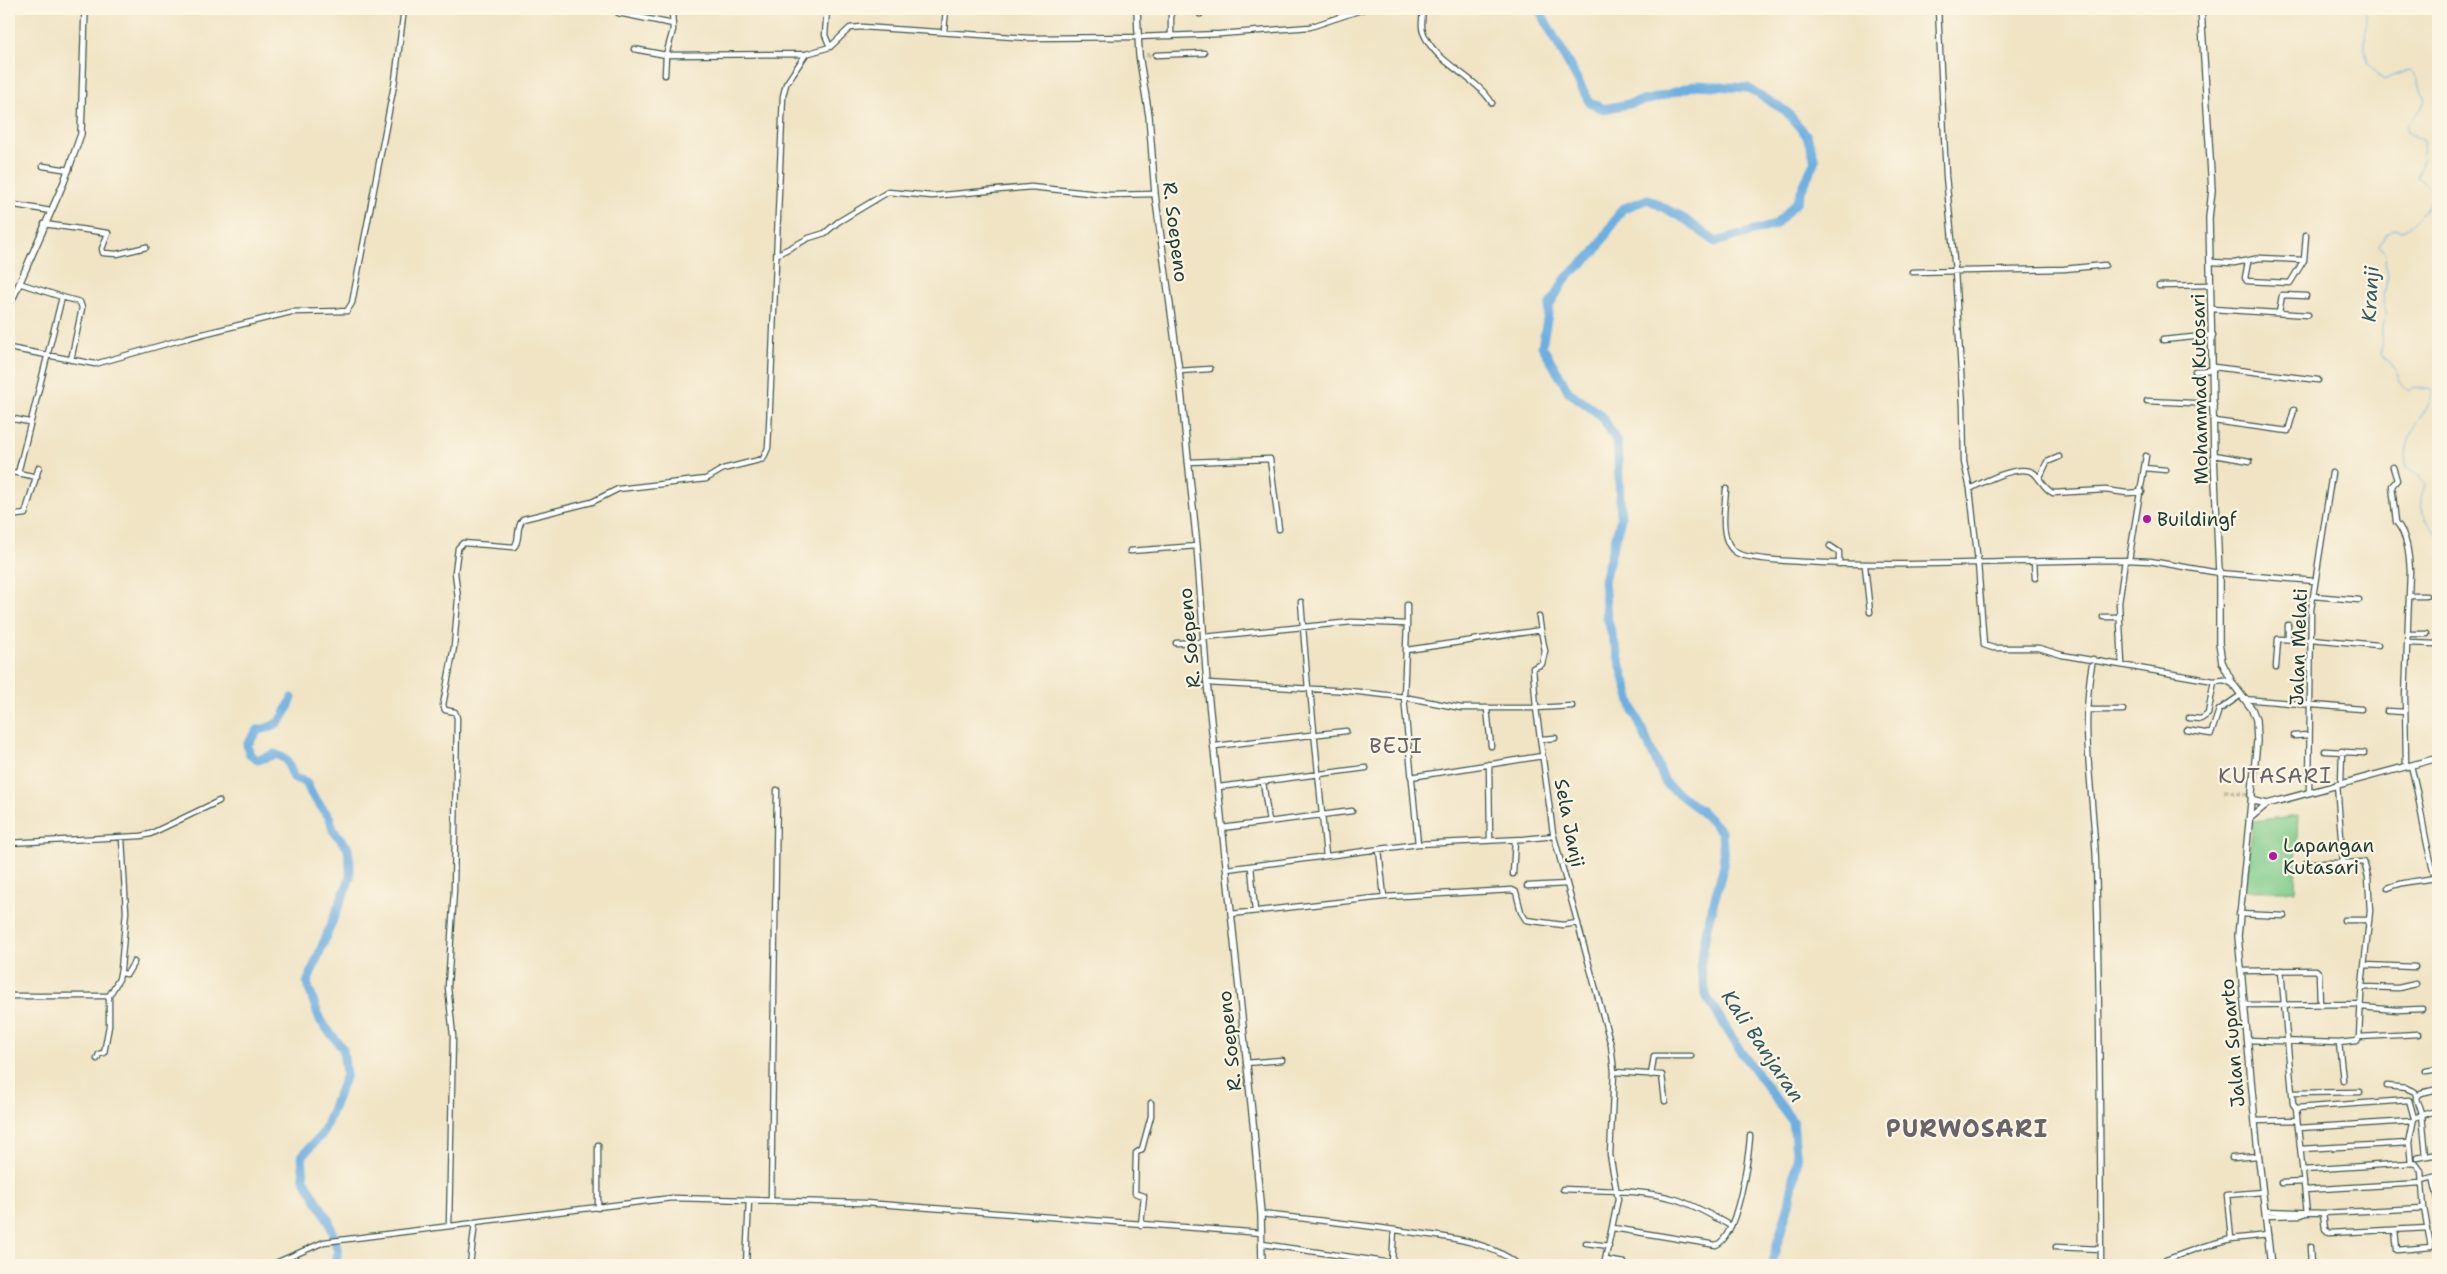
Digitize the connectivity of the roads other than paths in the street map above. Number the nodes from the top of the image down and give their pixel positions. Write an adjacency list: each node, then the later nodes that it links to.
1 (85, 9): 26 (street)
2 (404, 9): 53 (street)
3 (616, 9): 13 (street)
4 (672, 9): 13 (street)
5 (827, 9): 17 (street)
6 (946, 9): 14 (street)
7 (1137, 9): 16 (street, R. Soepeno)
8 (1171, 9): 15 (street)
9 (1364, 9): 15 (street)
10 (1422, 9): 24 (street)
11 (1938, 9): 38 (street)
12 (2202, 9): 35 (street, Mohammad Kutosari)
13 (673, 24): 21 (street)
14 (944, 31): 16 (street); 17 (street)
15 (1171, 36): 16 (street)
16 (1138, 38): 27 (street, R. Soepeno)
17 (830, 47): 20 (street)
18 (634, 49): 21 (street)
19 (1204, 53): 22 (street)
20 (806, 54): 21 (street); 33 (street)
21 (666, 55): 23 (street)
22 (1156, 55)
23 (665, 75)
24 (1492, 103)
25 (43, 166): 26 (street)
26 (69, 170): 29 (street)
27 (1155, 194): 33 (street); 56 (street, R. Soepeno)
28 (9, 204): 29 (street)
29 (51, 211): 30 (street)
30 (44, 224): 32 (street); 40 (street)
31 (2306, 235): 34 (street)
32 (146, 247)
33 (778, 254): 268 (street)
34 (2304, 260): 36 (street); 36 (street)
35 (2211, 262): 36 (street); 41 (street, Mohammad Kutosari)
36 (2248, 262)
37 (2105, 265): 38 (street)
38 (1955, 271): 39 (street); 80 (street)
39 (1912, 272)
40 (19, 283): 44 (street); 45 (street)
41 (2211, 285): 42 (street); 46 (street, Mohammad Kutosari)
42 (2159, 286)
43 (2306, 296): 47 (street)
44 (62, 297): 52 (street); 53 (street)
45 (9, 307)
46 (2212, 309): 47 (street); 49 (street, Mohammad Kutosari)
47 (2279, 313): 48 (street)
48 (2308, 315)
49 (2212, 336): 50 (street); 55 (street, Mohammad Kutosari)
50 (2163, 340)
51 (9, 348): 52 (street)
52 (47, 356): 53 (street); 64 (street)
53 (71, 360)
54 (1210, 369): 56 (street)
55 (2214, 369): 57 (street); 58 (street); 60 (street, Mohammad Kutosari)
56 (1179, 370): 69 (street, R. Soepeno)
57 (2195, 371)
58 (2318, 380)
59 (2147, 401): 60 (street)
60 (2214, 404): 63 (street, Mohammad Kutosari)
61 (2294, 410): 63 (street)
62 (9, 419): 64 (street)
63 (2214, 421): 65 (street, Mohammad Kutosari)
64 (29, 422): 75 (street)
65 (2214, 455): 68 (street); 92 (street, Mohammad Kutosari)
66 (2146, 456): 72 (street)
67 (2059, 457): 78 (street)
68 (2250, 461)
69 (1188, 462): 83 (street); 84 (street, R. Soepeno)
70 (39, 467): 77 (street)
71 (2393, 467): 96 (street)
72 (2144, 468): 73 (street); 81 (street)
73 (2166, 470)
74 (9, 472): 75 (street)
75 (18, 473): 77 (street)
76 (2332, 473): 94 (street, Jalan Melati)
77 (37, 477): 82 (street)
78 (2039, 479): 80 (street); 81 (street)
79 (1726, 489): 90 (street)
80 (1970, 489): 89 (street)
81 (2142, 492): 87 (street)
82 (9, 516)
83 (1279, 529)
84 (1197, 546): 86 (street); 112 (street, R. Soepeno)
85 (1830, 546): 90 (street)
86 (1130, 550)
87 (2127, 560): 88 (street); 92 (street); 104 (street)
88 (2034, 562): 89 (street); 93 (street)
89 (1978, 563): 91 (street); 119 (street)
90 (1839, 564): 91 (street)
91 (1865, 566): 101 (street)
92 (2219, 573): 94 (street); 124 (street, Mohammad Kutosari)
93 (2035, 578)
94 (2315, 581): 95 (street, Jalan Melati)
95 (2313, 596): 98 (street); 113 (street, Jalan Melati)
96 (2409, 596): 97 (street); 109 (street)
97 (2426, 596)
98 (2359, 600)
99 (1301, 602): 107 (street)
100 (1407, 605): 105 (street)
101 (1870, 612)
102 (1539, 617): 108 (street)
103 (2103, 617): 104 (street)
104 (2119, 617): 120 (street)
105 (1407, 624): 107 (street); 118 (street)
106 (2288, 625): 111 (street)
107 (1303, 628): 112 (street); 125 (street)
108 (1541, 630): 118 (street); 130 (street, Sela Janji)
109 (2408, 634): 110 (street); 115 (street)
110 (2427, 634)
111 (2288, 638): 113 (street); 121 (street)
112 (1204, 640): 114 (street); 123 (street, R. Soepeno)
113 (2311, 640): 117 (street); 128 (street, Jalan Melati)
114 (1176, 643)
115 (2407, 643): 116 (street); 136 (street)
116 (2438, 644)
117 (2378, 645)
118 (1407, 650): 126 (street)
119 (2092, 659): 120 (street); 133 (street)
120 (2122, 664): 122 (street)
121 (2276, 667)
122 (2214, 681): 124 (street); 137 (street)
123 (1207, 682): 125 (street); 145 (street, R. Soepeno)
124 (2232, 684): 127 (street, Mohammad Kutosari)
125 (1309, 689): 126 (street); 141 (street)
126 (1404, 697): 131 (street); 156 (street)
127 (2242, 697): 128 (street); 138 (street); 162 (street, Mohammad Kutosari)
128 (2310, 705): 132 (street); 140 (street, Jalan Melati)
129 (1572, 706): 130 (street)
130 (1536, 708): 131 (street); 144 (street, Sela Janji)
131 (1487, 709): 146 (street)
132 (2361, 709)
133 (2088, 710): 134 (street); 283 (street)
134 (2123, 710)
135 (2387, 712): 136 (street)
136 (2406, 712): 153 (street)
137 (2189, 718)
138 (2186, 730)
139 (1346, 731): 141 (street)
140 (2309, 734): 142 (street); 161 (street, Jalan Melati)
141 (1314, 735): 145 (street); 155 (street)
142 (2294, 736)
143 (1555, 738): 144 (street)
144 (1541, 739): 150 (street, Sela Janji)
145 (1215, 746): 159 (street, R. Soepeno)
146 (1491, 746)
147 (2325, 751): 148 (street)
148 (2342, 751): 149 (street); 158 (street)
149 (2364, 753)
150 (1542, 756): 152 (street); 170 (street, Sela Janji)
151 (2438, 758): 153 (street)
152 (1489, 764): 156 (street); 172 (street)
153 (2408, 766): 158 (street); 183 (street)
154 (1366, 768): 155 (street)
155 (1317, 775): 157 (street); 166 (street)
156 (1412, 777): 175 (street)
157 (1263, 782): 159 (street); 168 (street)
158 (2339, 784): 161 (street); 179 (street)
159 (1218, 787): 169 (street, R. Soepeno)
160 (777, 790): 260 (street)
161 (2309, 792): 164 (street)
162 (2251, 794): 164 (street); 167 (street, Mohammad Kutosari)
163 (220, 801): 171 (street)
164 (2267, 804): 167 (street)
165 (1352, 811): 166 (street)
166 (1322, 815): 168 (street); 177 (street)
167 (2249, 819): 191 (street, Jalan Suparto)
168 (1269, 822): 169 (street)
169 (1222, 828): 181 (street, R. Soepeno)
170 (1554, 836): 173 (street); 184 (street, Sela Janji)
171 (122, 838): 174 (street); 201 (street)
172 (1490, 840): 173 (street); 175 (street)
173 (1515, 840): 182 (street)
174 (9, 843)
175 (1418, 844): 176 (street)
176 (1379, 850): 177 (street); 188 (street)
177 (1326, 856): 180 (street)
178 (2306, 863): 179 (street)
179 (2343, 863): 194 (street)
180 (1251, 866): 181 (street); 189 (street)
181 (1227, 869): 190 (street, R. Soepeno)
182 (1513, 874)
183 (2435, 878): 186 (street); 187 (street)
184 (1567, 884): 185 (street); 195 (street, Sela Janji)
185 (1527, 886)
186 (2438, 886)
187 (2388, 888)
188 (1384, 897): 189 (street); 195 (street)
189 (1255, 911): 190 (street)
190 (1231, 914): 219 (street, R. Soepeno)
191 (2239, 914): 192 (street); 200 (street, Jalan Suparto)
192 (2284, 916)
193 (2344, 920): 194 (street)
194 (2369, 920): 197 (street)
195 (1578, 923): 222 (street, Sela Janji)
196 (134, 962): 201 (street)
197 (2364, 965): 198 (street); 203 (street)
198 (2415, 967)
199 (2281, 970): 200 (street); 207 (street); 208 (street)
200 (2241, 971): 206 (street, Jalan Suparto)
201 (121, 974): 205 (street)
202 (2416, 984): 203 (street)
203 (2362, 986): 209 (street)
204 (9, 996): 205 (street)
205 (109, 996): 217 (street)
206 (2244, 1005): 207 (street); 213 (street, Jalan Suparto)
207 (2284, 1005): 208 (street); 214 (street)
208 (2320, 1005): 209 (street)
209 (2360, 1006): 210 (street); 212 (street)
210 (2422, 1009)
211 (2418, 1034): 212 (street)
212 (2359, 1037): 215 (street)
213 (2247, 1040): 214 (street); 237 (street, Jalan Suparto)
214 (2288, 1042): 215 (street); 228 (street)
215 (2338, 1043): 224 (street)
216 (1691, 1056): 223 (street)
217 (97, 1059)
218 (1282, 1060): 219 (street)
219 (1246, 1063): 265 (street, R. Soepeno)
220 (2438, 1069): 221 (street)
221 (2426, 1071)
222 (1614, 1072): 223 (street); 256 (street, Sela Janji)
223 (1651, 1075): 230 (street)
224 (2343, 1080)
225 (2387, 1086): 229 (street)
226 (2438, 1089): 229 (street)
227 (2360, 1092): 228 (street)
228 (2292, 1093): 232 (street)
229 (2416, 1098): 234 (street)
230 (1665, 1101)
231 (1151, 1103): 269 (street)
232 (2296, 1108): 235 (street); 236 (street)
233 (2438, 1110): 234 (street)
234 (2422, 1114): 235 (street); 245 (street)
235 (2414, 1119): 238 (street); 240 (street)
236 (2297, 1120): 237 (street); 238 (street)
237 (2255, 1121): 244 (street, Jalan Suparto)
238 (2298, 1128): 242 (street)
239 (1750, 1136): 270 (street)
240 (2409, 1143): 242 (street); 248 (street)
241 (598, 1145): 261 (street)
242 (2301, 1149): 249 (street)
243 (2438, 1154): 245 (street)
244 (2258, 1156): 246 (street); 257 (street, Jalan Suparto)
245 (2426, 1156): 247 (street)
246 (2232, 1158)
247 (2417, 1158)
248 (2411, 1163): 249 (street); 251 (street)
249 (2303, 1170): 252 (street)
250 (2436, 1176): 251 (street); 258 (street)
251 (2421, 1181): 255 (street); 262 (street)
252 (2304, 1182): 253 (street); 255 (street)
253 (2282, 1183)
254 (1563, 1188): 256 (street)
255 (2305, 1190): 263 (street)
256 (1617, 1192): 270 (street); 271 (street, Sela Janji)
257 (2262, 1192): 266 (street, Jalan Suparto); 277 (street)
258 (2438, 1199)
259 (749, 1200): 260 (street); 261 (street); 289 (street)
260 (771, 1200): 269 (street)
261 (598, 1208): 267 (street)
262 (2424, 1208): 264 (street); 272 (street)
263 (2306, 1213): 264 (street); 266 (street)
264 (2323, 1213): 274 (street)
265 (1261, 1214): 273 (street); 275 (street, R. Soepeno)
266 (2265, 1214): 276 (street, Jalan Suparto)
267 (474, 1223): 268 (street); 288 (street)
268 (449, 1225): 287 (street)
269 (1141, 1225): 275 (street)
270 (1731, 1226): 271 (street)
271 (1613, 1228): 280 (street, Sela Janji)
272 (2428, 1228): 274 (street); 274 (street)
273 (1394, 1230): 285 (street); 291 (street)
274 (2395, 1230)
275 (1262, 1233): 279 (street, R. Soepeno)
276 (2268, 1235): 277 (street); 295 (street, Jalan Suparto)
277 (2230, 1239): 294 (street)
278 (1586, 1243): 280 (street)
279 (1262, 1244): 285 (street); 290 (street, R. Soepeno)
280 (1609, 1246): 284 (street, Sela Janji)
281 (2056, 1247): 283 (street)
282 (2310, 1247): 296 (street)
283 (2101, 1249): 293 (street)
284 (1605, 1263): 286 (street)
285 (1392, 1264)
286 (1624, 1264)
287 (271, 1265)
288 (470, 1265)
289 (746, 1265)
290 (1262, 1265)
291 (1519, 1265): 292 (street)
292 (1526, 1265)
293 (2101, 1265)
294 (2152, 1265)
295 (2271, 1265)
296 (2310, 1265)

